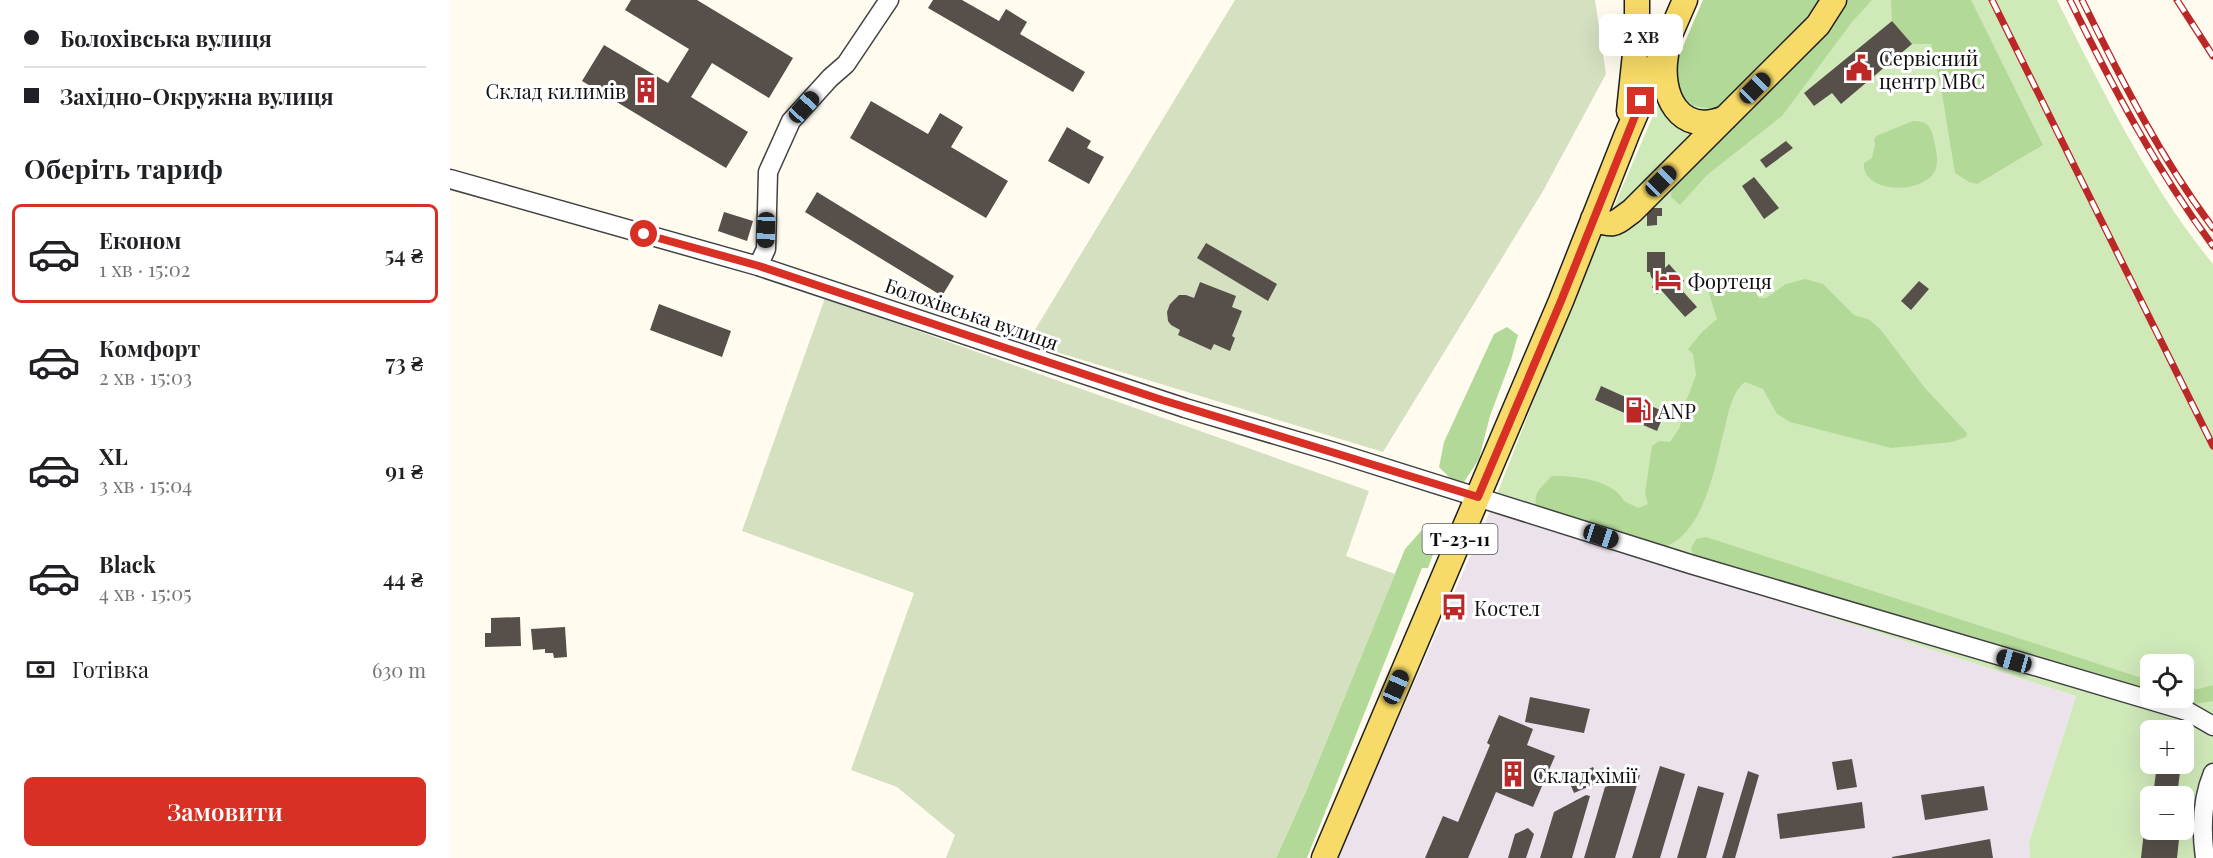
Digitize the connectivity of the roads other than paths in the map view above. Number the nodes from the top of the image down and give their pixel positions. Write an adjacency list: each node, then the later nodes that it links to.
1 (889, 0): 10 (street)
2 (1637, 0): 7 (main road, Т-23-11)
3 (1685, 0): 5 (main road)
4 (1833, 0): 6 (main road)
5 (1671, 31): 6 (main road); 7 (main road)
6 (1725, 118): 9 (main road)
7 (1627, 134): 9 (main road, Т-23-11)
8 (450, 179): 10 (street, Болохівська вулиця)
9 (1593, 219): 11 (main road, Т-23-11)
10 (759, 266): 11 (street, Болохівська вулиця)
11 (1478, 497): 12 (street, Болохівська вулиця); 14 (main road, Т-23-11)
12 (2213, 726)
13 (2211, 780): 15 (street)
14 (1324, 858)
15 (2205, 858)

